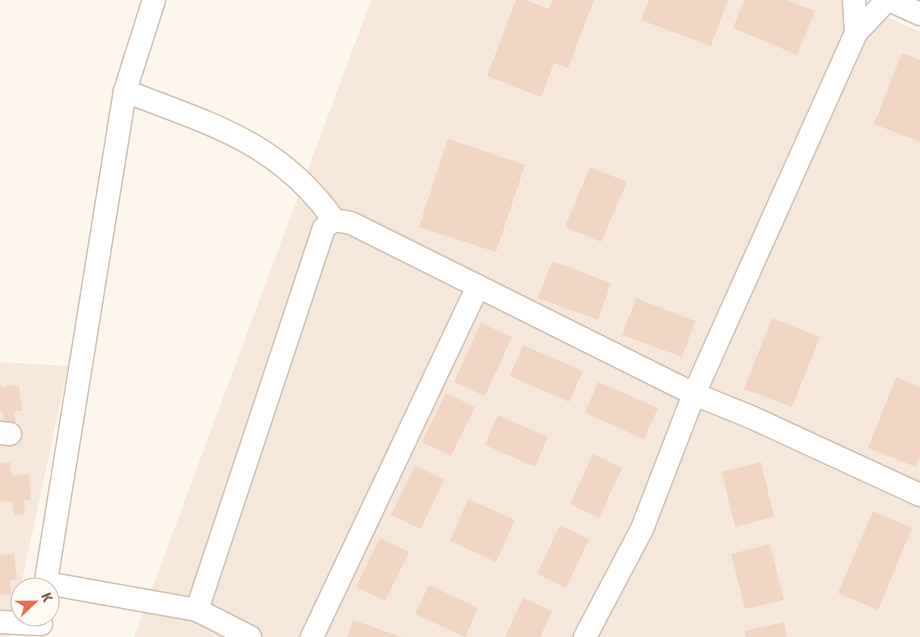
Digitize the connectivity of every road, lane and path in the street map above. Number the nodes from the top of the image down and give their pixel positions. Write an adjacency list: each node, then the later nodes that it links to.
1 (154, 0): 6 (street)
2 (854, 0): 5 (street)
3 (888, 0): 4 (street); 5 (street)
4 (920, 14)
5 (856, 33): 9 (street)
6 (126, 91): 7 (street); 11 (street)
7 (334, 220): 8 (street); 13 (street)
8 (478, 286): 9 (street); 15 (street)
9 (694, 394): 10 (street); 16 (street)
10 (920, 495)
11 (47, 577)
12 (60, 587): 13 (street)
13 (196, 610): 14 (street)
14 (250, 637)
15 (312, 637)
16 (585, 637)

